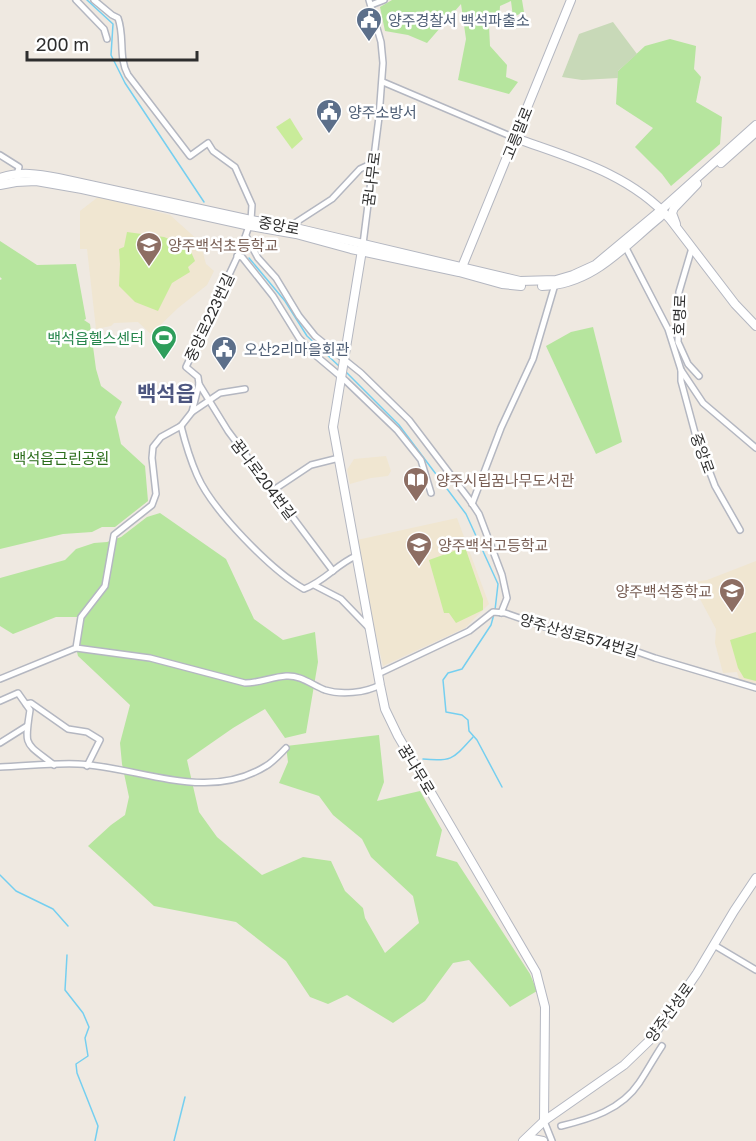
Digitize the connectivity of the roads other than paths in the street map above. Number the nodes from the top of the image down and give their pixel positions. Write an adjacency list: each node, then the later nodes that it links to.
1 (75, 0): 6 (street)
2 (94, 0): 18 (street)
3 (384, 0): 5 (street)
4 (572, 0): 10 (street, 고릉말로)
5 (370, 3): 7 (street, 꿈나무로)
6 (107, 39)
7 (383, 81): 10 (street); 12 (street, 꿈나무로)
8 (756, 125): 17 (street, 중앙로)
9 (756, 132): 15 (street, 중앙로)
10 (515, 138): 17 (street); 25 (street, 고릉말로)
11 (0, 155): 14 (street)
12 (373, 163): 19 (street); 22 (street, 꿈나무로)
13 (0, 178): 14 (street, 중앙로)
14 (16, 178): 16 (street, 중앙로); 18 (street, 중앙로)
15 (697, 184): 17 (street, 중앙로); 23 (street)
16 (0, 185)
17 (663, 212): 21 (street, 중앙로); 23 (street)
18 (251, 223): 19 (street, 중앙로); 20 (street); 22 (street, 중앙로)
19 (294, 228): 22 (street, 중앙로)
20 (245, 238): 24 (street, 중앙로223번길); 28 (street)
21 (624, 245): 26 (street, 중앙로); 29 (street, 중앙로)
22 (362, 247): 25 (street, 중앙로); 26 (street, 중앙로); 28 (street, 꿈나무로)
23 (691, 247): 27 (street); 30 (street, 호명로)
24 (237, 256): 31 (street); 32 (street, 중앙로223번길)
25 (462, 267): 26 (street, 중앙로)
26 (556, 283): 41 (street)
27 (756, 326)
28 (343, 359): 31 (street, 꿈나무로); 41 (street)
29 (681, 370): 37 (street, 중앙로); 42 (street, 중앙로)
30 (699, 376)
31 (342, 377): 38 (street, 꿈나무로); 40 (street)
32 (198, 384): 34 (street, 꿈나로204번길); 35 (street, 중앙로223번길)
33 (245, 389): 34 (street)
34 (210, 402): 35 (street); 39 (street, 꿈나로204번길)
35 (192, 412): 36 (street, 중앙로223번길)
36 (181, 426): 45 (street); 48 (street, 중앙로223번길)
37 (756, 448)
38 (339, 458): 39 (street); 43 (street, 꿈나무로)
39 (272, 491): 44 (street, 꿈나로204번길)
40 (430, 494)
41 (472, 504): 46 (street)
42 (740, 530)
43 (356, 556): 44 (street); 47 (street, 꿈나무로)
44 (333, 571): 45 (street)
45 (314, 585): 47 (street)
46 (497, 613): 49 (street); 52 (street, 양주산성로574번길)
47 (369, 628): 49 (street, 꿈나무로)
48 (76, 648): 50 (street); 51 (street)
49 (378, 674): 51 (street, 꿈나무로)
50 (0, 679)
51 (380, 685): 65 (street, 꿈나무로)
52 (756, 688)
53 (0, 701): 54 (street)
54 (27, 704): 55 (street); 59 (street)
55 (27, 726): 56 (street); 58 (street)
56 (0, 742)
57 (286, 748): 59 (street)
58 (54, 765): 59 (street); 60 (street)
59 (87, 766)
60 (0, 767)
61 (756, 878): 62 (street, 양주산성로)
62 (714, 945): 63 (street); 65 (street, 양주산성로)
63 (756, 970)
64 (662, 1046): 66 (street)
65 (544, 1121): 67 (street, 양주산성로); 69 (street, 꿈나무로)
66 (561, 1126)
67 (525, 1141): 68 (street)
68 (543, 1141)
69 (552, 1141)

